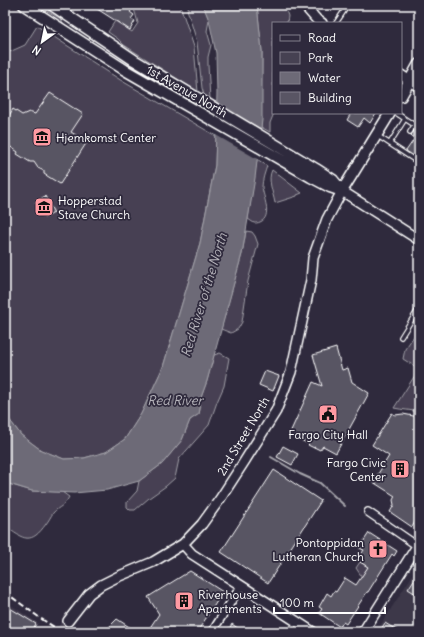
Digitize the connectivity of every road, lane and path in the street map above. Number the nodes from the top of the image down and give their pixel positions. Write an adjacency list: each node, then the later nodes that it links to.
1 (24, 5): 25 (main road, 1st Avenue North)
2 (52, 5): 25 (main road, 1st Avenue North)
3 (304, 5): 5 (street)
4 (348, 5): 6 (lane)
5 (320, 22)
6 (337, 22)
7 (419, 64): 8 (main road)
8 (405, 78): 9 (street); 10 (main road)
9 (419, 87)
10 (402, 92)
11 (389, 114): 17 (main road, 2nd Street North)
12 (398, 114): 14 (lane)
13 (419, 118): 15 (lane)
14 (405, 119): 15 (lane); 19 (lane)
15 (414, 125): 16 (lane); 18 (lane)
16 (410, 132)
17 (376, 134): 19 (lane); 26 (main road, 2nd Street North)
18 (414, 135)
19 (390, 143): 22 (lane)
20 (401, 145): 22 (lane)
21 (406, 148): 23 (lane)
22 (398, 149): 23 (lane)
23 (403, 152): 24 (lane)
24 (419, 163)
25 (314, 173): 26 (main road, 1st Avenue North)
26 (342, 191): 27 (street, 1st Avenue North); 31 (street, 2nd Street North)
27 (419, 240)
28 (419, 308): 29 (lane)
29 (401, 337)
30 (368, 512): 32 (street)
31 (183, 544): 33 (street); 34 (street, 2nd Street North)
32 (418, 545): 39 (street)
33 (241, 586): 35 (street); 36 (street)
34 (68, 621)
35 (296, 622): 37 (lane); 38 (street)
36 (212, 632)
37 (290, 632)
38 (313, 632)
39 (363, 632)

